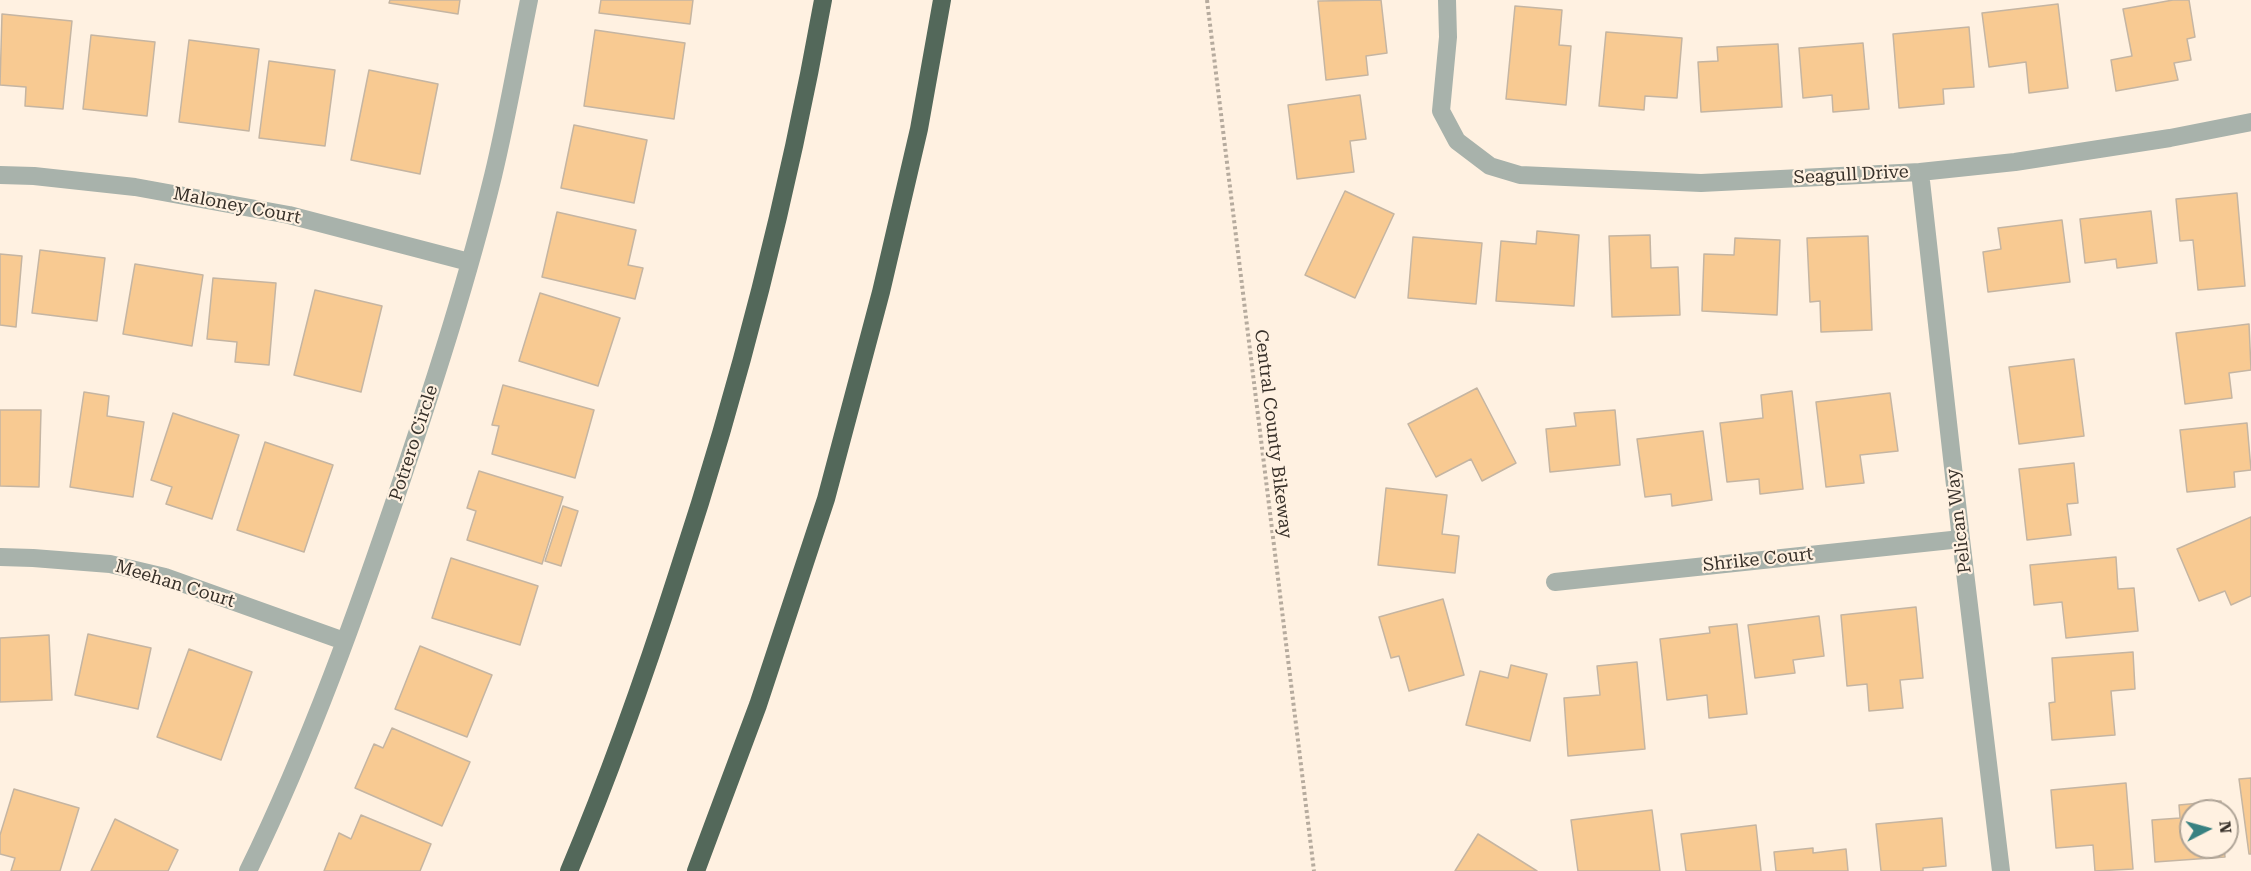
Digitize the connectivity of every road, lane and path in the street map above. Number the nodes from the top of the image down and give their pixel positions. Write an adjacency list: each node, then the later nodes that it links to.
1 (530, 0): 9 (street, Potrero Circle)
2 (823, 0): 15 (highway)
3 (942, 0): 16 (highway)
4 (1207, 0): 17 (path, Central County Bikeway)
5 (1448, 0): 7 (street, Seagull Drive)
6 (2251, 122): 7 (street, Seagull Drive)
7 (1920, 172): 10 (street, Pelican Way)
8 (0, 176): 9 (street, Maloney Court)
9 (469, 262): 13 (street, Potrero Circle)
10 (1961, 539): 12 (street, Shrike Court); 18 (street, Pelican Way)
11 (0, 557): 13 (street, Meehan Court)
12 (1555, 582)
13 (344, 641): 14 (street, Potrero Circle)
14 (248, 871)
15 (569, 871)
16 (696, 871)
17 (1314, 871)
18 (2001, 871)

